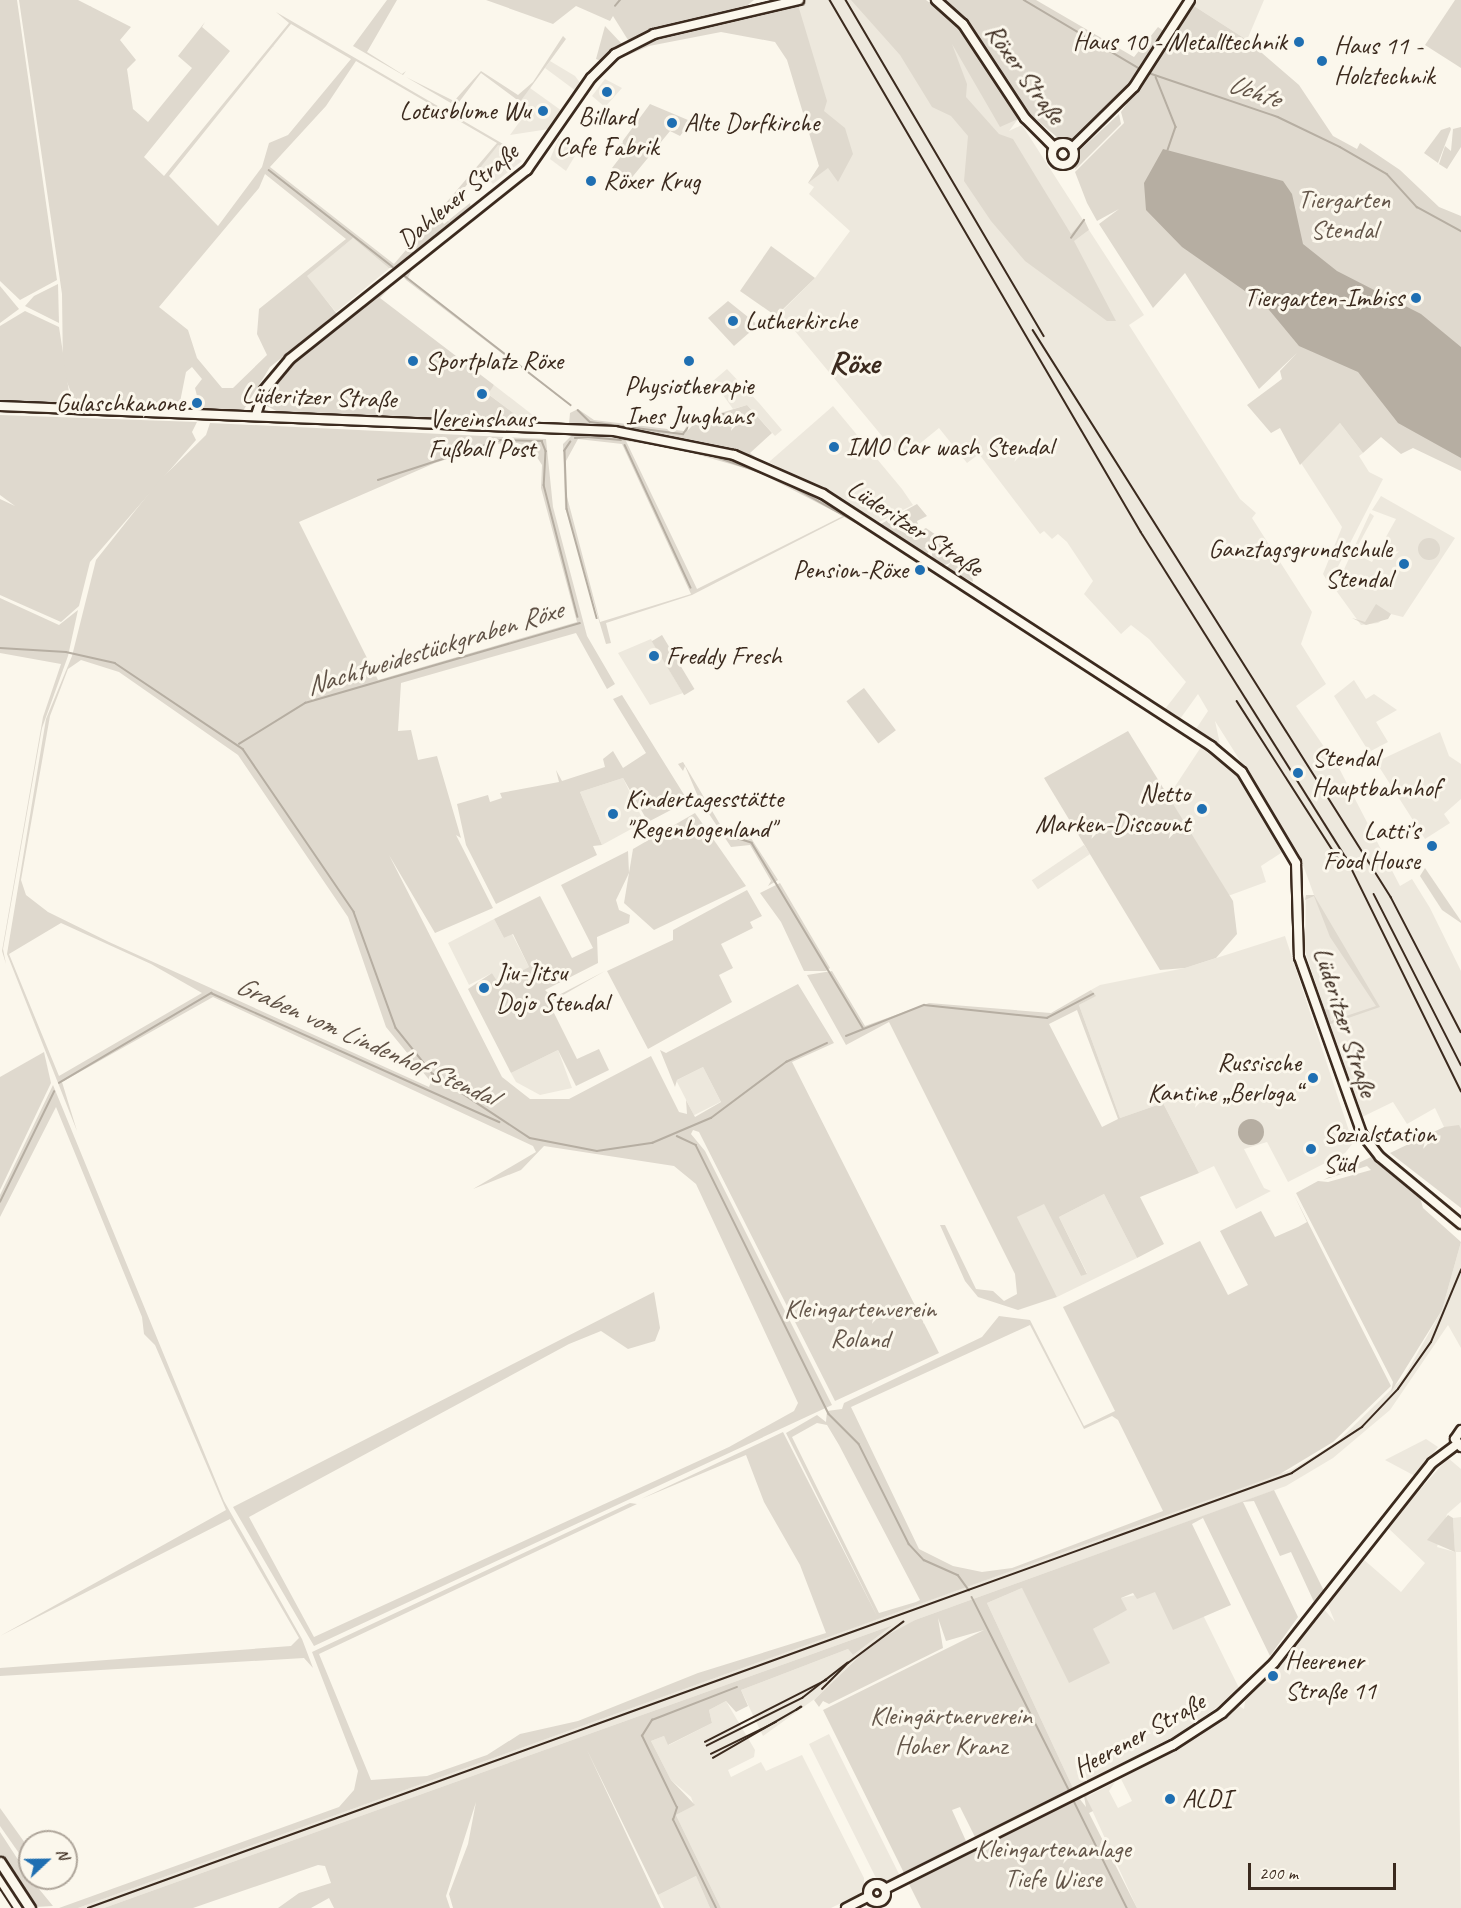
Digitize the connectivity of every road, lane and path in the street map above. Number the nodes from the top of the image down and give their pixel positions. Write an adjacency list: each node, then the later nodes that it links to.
1 (799, 0): 7 (main road, Dahlener Straße)
2 (936, 0): 4 (main road, Röxer Straße)
3 (1190, 0): 5 (main road)
4 (1054, 147): 5 (main road); 5 (main road)
5 (1072, 148)
6 (0, 406): 7 (main road, Lüderitzer Straße)
7 (256, 415): 8 (main road, Lüderitzer Straße)
8 (1461, 1224)
9 (1461, 1430): 10 (main road)
10 (1459, 1446): 12 (main road, Heerener Straße)
11 (0, 1862): 14 (main road)
12 (885, 1889): 13 (main road); 13 (main road)
13 (868, 1897): 15 (main road)
14 (28, 1905)
15 (846, 1908)

